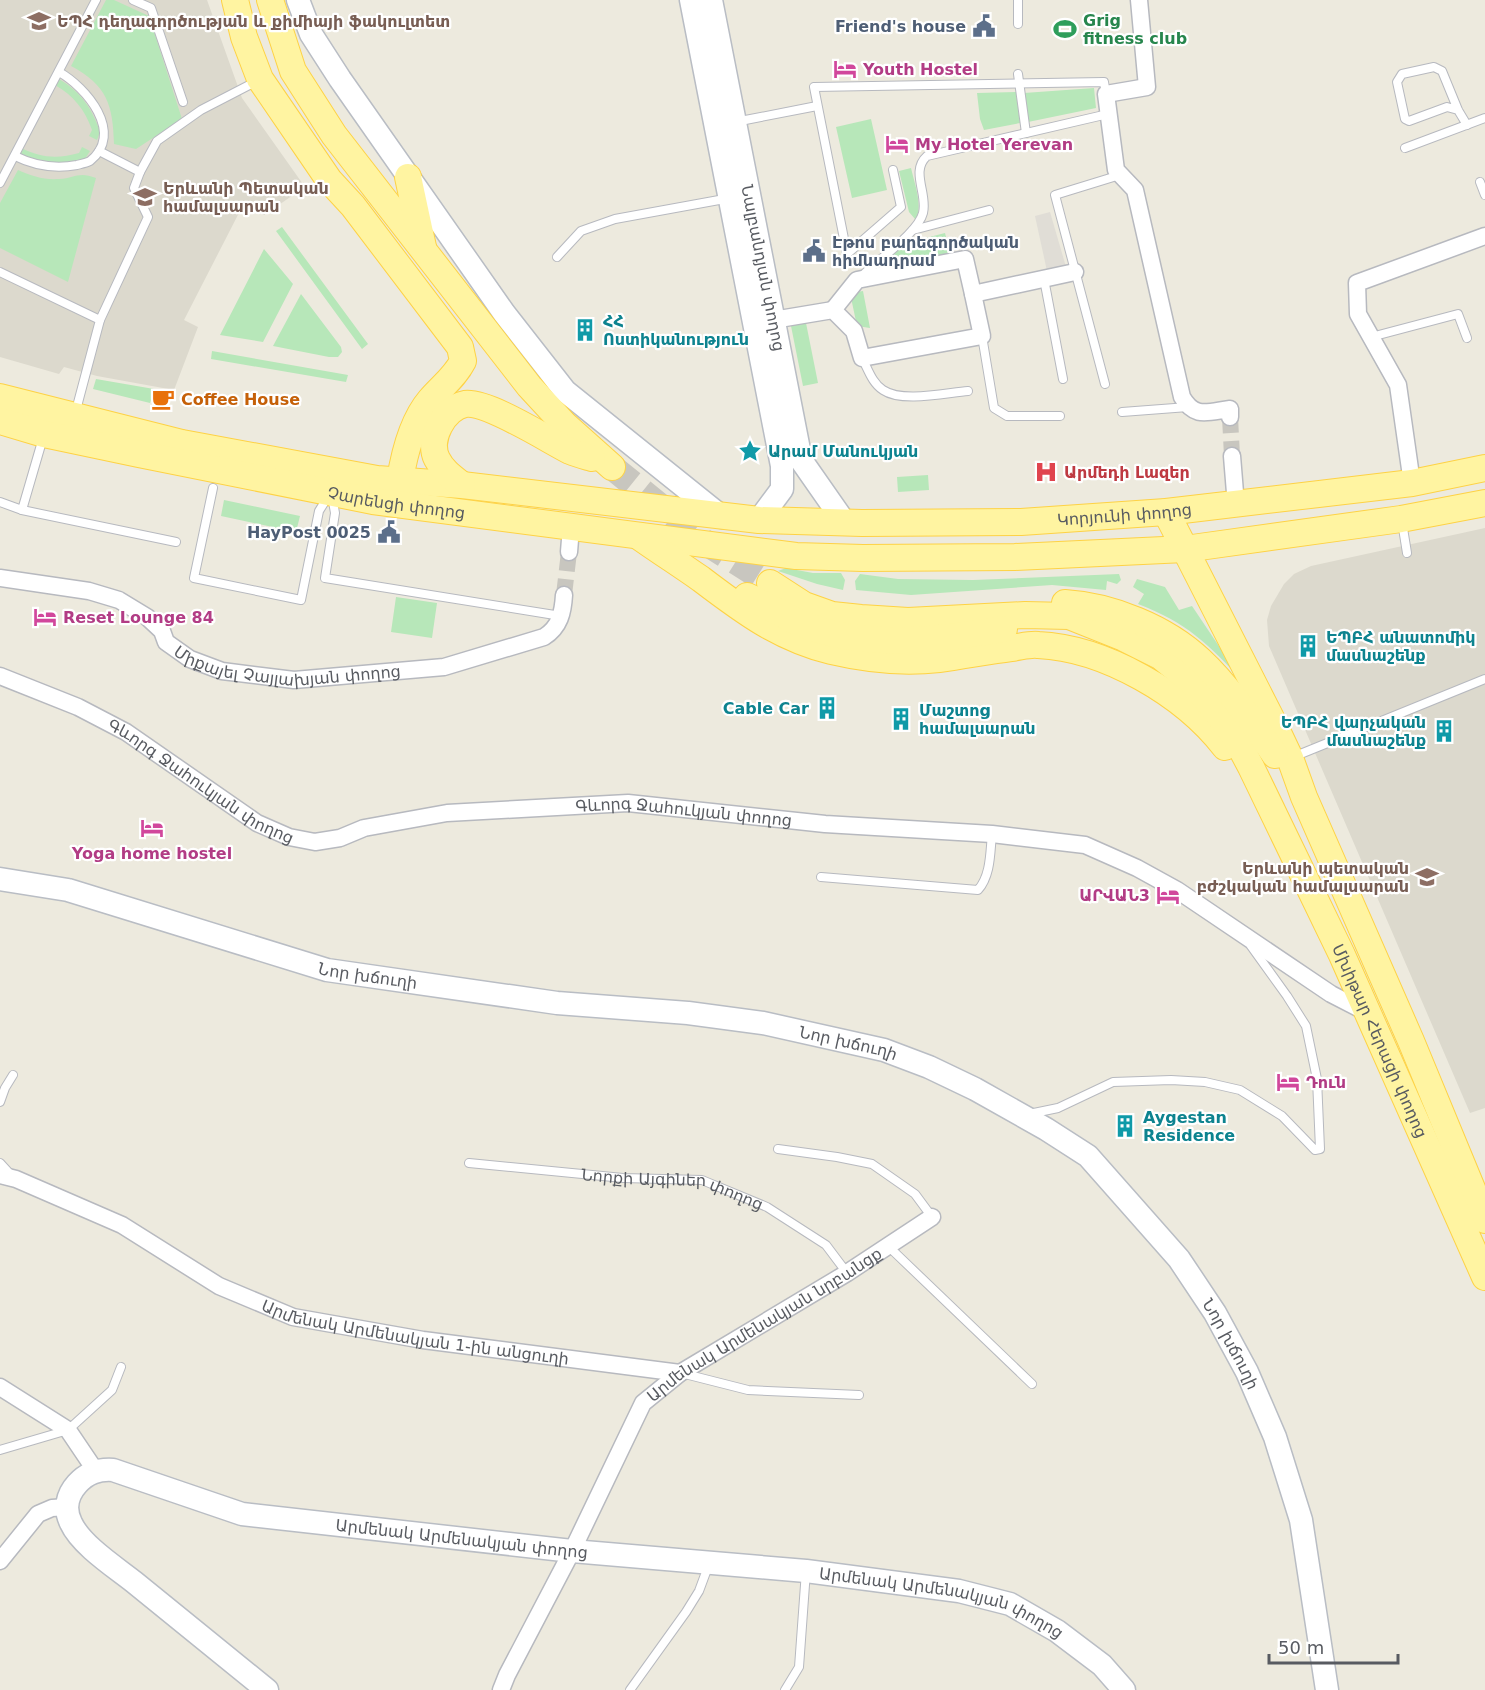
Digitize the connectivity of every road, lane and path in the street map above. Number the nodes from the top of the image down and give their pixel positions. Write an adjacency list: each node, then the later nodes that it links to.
1 (96, 0): 11 (lane)
2 (133, 0): 16 (lane)
3 (235, 0): 13 (main road)
4 (270, 0): 41 (main road)
5 (298, 0): 32 (main road)
6 (691, 0): 36 (main road, Նալբանդյան փողոց)
7 (711, 0): 21 (main road, Նալբանդյան փողոց)
8 (1018, 0): 10 (lane)
9 (1139, 0): 15 (street)
10 (1018, 24)
11 (59, 72): 25 (lane); 26 (lane)
12 (1018, 74): 14 (lane)
13 (261, 79): 30 (lane); 37 (main road)
14 (1019, 84): 15 (lane); 17 (lane); 23 (lane)
15 (1106, 94): 19 (street)
16 (183, 102)
17 (817, 106): 21 (lane); 29 (lane)
18 (1458, 110): 18 (lane); 22 (lane)
19 (1108, 114): 23 (lane); 31 (street)
20 (1485, 118): 22 (lane)
21 (735, 122): 50 (main road, Նալբանդյան փողոց)
22 (1467, 125): 24 (lane)
23 (1026, 133): 39 (lane)
24 (1405, 148)
25 (99, 151): 26 (lane); 30 (lane)
26 (15, 156): 28 (lane)
27 (0, 161): 28 (lane)
28 (9, 166): 34 (lane)
29 (893, 170)
30 (140, 172): 49 (lane)
31 (1120, 175): 44 (lane); 59 (street)
32 (408, 177): 41 (main road); 78 (main road)
33 (1480, 182): 35 (lane)
34 (0, 183)
35 (1485, 195)
36 (730, 198): 42 (lane); 80 (main road, Նալբանդյան փողոց)
37 (353, 206): 41 (main road); 68 (main road)
38 (989, 210): 39 (lane)
39 (913, 230): 46 (lane)
40 (1485, 236): 52 (street)
41 (424, 254): 70 (main road)
42 (557, 257)
43 (0, 272): 49 (lane)
44 (1075, 272): 45 (street); 56 (lane)
45 (1044, 279): 47 (street); 55 (lane)
46 (857, 280): 47 (street); 48 (street)
47 (973, 294): 51 (street)
48 (832, 310): 50 (street); 54 (street)
49 (100, 320): 62 (lane)
50 (773, 320): 81 (main road, Նալբանդյան փողոց)
51 (982, 336): 54 (street); 61 (lane)
52 (1371, 337): 53 (lane); 69 (street)
53 (1467, 338)
54 (862, 358): 57 (lane)
55 (1063, 379)
56 (1105, 384)
57 (968, 391)
58 (0, 397): 62 (main road, Չարենցի փողոց)
59 (1188, 407): 60 (lane); 63 (street)
60 (1122, 412)
61 (1060, 416)
62 (74, 417): 68 (main road, Չարենցի փողոց)
63 (1230, 417)
64 (0, 421): 65 (main road, Չարենցի փողոց)
65 (45, 434): 72 (main road, Չարենցի փողոց); 76 (lane)
66 (1232, 456): 75 (street)
67 (1485, 468): 69 (main road, Կորյունի փողոց)
68 (400, 480): 70 (main road, Չարենցի փողոց)
69 (1412, 483): 75 (main road, Կորյունի փողոց)
70 (462, 485): 78 (main road, Չարենցի փողոց)
71 (213, 488): 72 (lane)
72 (331, 493): 82 (main road, Չարենցի փողոց); 89 (lane)
73 (0, 502): 76 (lane)
74 (1485, 503): 79 (main road)
75 (1236, 505): 77 (main road, Կորյունի փողոց)
76 (22, 510): 83 (lane)
77 (1166, 512): 81 (main road, Կորյունի փողոց); 84 (main road)
78 (722, 517): 80 (main road, Չարենցի փողոց)
79 (1401, 519): 84 (main road); 85 (lane)
80 (759, 520): 81 (main road, Կորյունի փողոց)
81 (845, 523)
82 (635, 535): 84 (main road, Չարենցի փողոց); 87 (main road)
83 (176, 542)
84 (1185, 549): 93 (main road)
85 (1407, 553)
86 (0, 578): 89 (street, Միքայել Չայլախյան փողոց)
87 (698, 578): 90 (main road); 95 (main road)
88 (564, 595): 89 (street)
89 (561, 616)
90 (1069, 616): 94 (main road); 95 (main road)
91 (0, 676): 96 (street, Գևորգ Ջահուկյան փողոց)
92 (1485, 679): 93 (lane)
93 (1290, 758): 94 (main road)
94 (1304, 797): 109 (main road, Մխիթար Հերացի փողոց)
95 (1270, 807): 100 (main road, Մխիթար Հերացի փողոց)
96 (993, 834): 97 (lane); 99 (street, Գևորգ Ջահուկյան փողոց)
97 (821, 877)
98 (0, 879): 103 (main road, Նոր խճուղի)
99 (1237, 930): 100 (street, Գևորգ Ջահուկյան փողոց); 103 (lane)
100 (1368, 1012): 112 (main road, Մխիթար Հերացի փողոց)
101 (13, 1075): 102 (lane)
102 (0, 1102)
103 (1023, 1116): 131 (main road, Նոր խճուղի)
104 (778, 1149): 108 (lane)
105 (0, 1163): 107 (lane)
106 (469, 1163): 111 (lane, Նորքի Այգիներ փողոց)
107 (8, 1177): 114 (street, Արմենակ Արմենակյան 1-ին անցուղի)
108 (932, 1217): 110 (street, Արմենակ Արմենակյան նրբանցք)
109 (1485, 1221)
110 (888, 1246): 111 (street, Արմենակ Արմենակյան նրբանցք); 115 (lane)
111 (847, 1273): 114 (street, Արմենակ Արմենակյան նրբանցք)
112 (1485, 1277)
113 (121, 1367): 118 (lane)
114 (680, 1373): 117 (lane, Արմենակ Արմենակյան 1-ին անցուղի); 122 (street, Արմենակ Արմենակյան նրբանցք)
115 (1032, 1384)
116 (0, 1387): 118 (street)
117 (859, 1395)
118 (68, 1430): 119 (lane); 120 (street)
119 (0, 1450)
120 (95, 1470): 121 (main road); 122 (main road, Արմենակ Արմենակյան փողոց)
121 (67, 1507): 123 (street); 126 (main road)
122 (572, 1551): 124 (main road, Արմենակ Արմենակյան փողոց); 127 (street, Արմենակ Արմենակյան նրբանցք)
123 (0, 1561)
124 (710, 1563): 125 (main road, Արմենակ Արմենակյան փողոց); 128 (lane)
125 (806, 1571): 129 (lane); 130 (main road, Արմենակ Արմենակյան փողոց)
126 (267, 1690)
127 (501, 1690)
128 (630, 1690)
129 (785, 1690)
130 (1124, 1690)
131 (1327, 1690)

